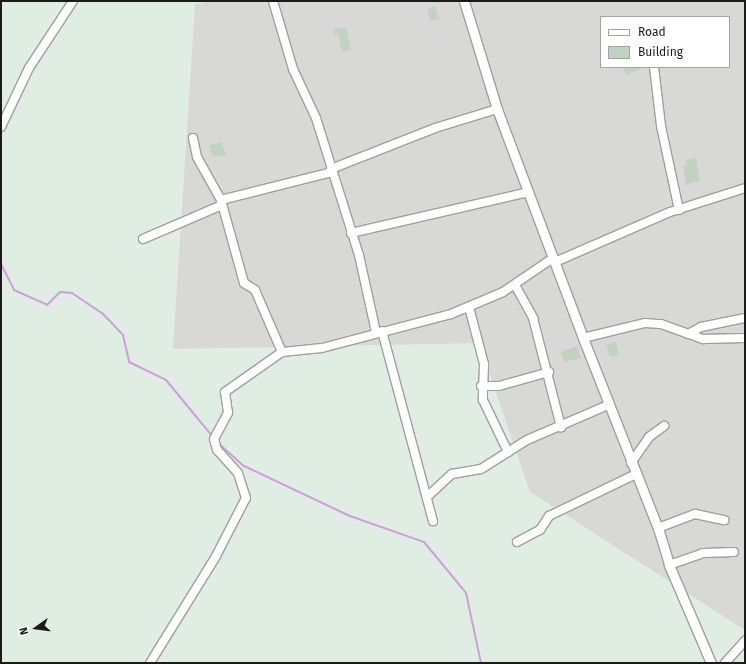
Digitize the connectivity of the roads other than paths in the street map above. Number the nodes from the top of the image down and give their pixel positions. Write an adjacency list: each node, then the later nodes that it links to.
1 (73, 1): 6 (street)
2 (273, 1): 8 (street)
3 (464, 1): 5 (street)
4 (654, 68): 12 (street)
5 (497, 109): 8 (street); 10 (street)
6 (1, 126)
7 (194, 138): 11 (street)
8 (331, 170): 11 (street); 13 (street)
9 (745, 188): 12 (street)
10 (528, 192): 13 (street); 15 (street)
11 (222, 202): 14 (street); 23 (street)
12 (679, 210): 15 (street)
13 (351, 233): 19 (street)
14 (143, 239)
15 (554, 260): 16 (street); 21 (street)
16 (515, 285): 17 (street); 24 (street)
17 (469, 307): 19 (street); 25 (street)
18 (745, 318): 20 (street)
19 (379, 332): 23 (street); 32 (street)
20 (688, 334): 21 (street); 22 (street)
21 (583, 338): 26 (street)
22 (745, 338)
23 (282, 352): 40 (street)
24 (549, 372): 25 (street); 28 (street)
25 (481, 386): 29 (street)
26 (608, 406): 28 (street); 30 (street)
27 (664, 426): 30 (street)
28 (561, 427): 29 (street)
29 (508, 452): 32 (street)
30 (631, 463): 31 (street)
31 (636, 474): 35 (street); 36 (street)
32 (427, 497): 34 (street)
33 (724, 520): 35 (street)
34 (433, 521)
35 (658, 528): 38 (street)
36 (517, 542)
37 (734, 552): 38 (street)
38 (669, 565): 41 (street)
39 (745, 641): 42 (street)
40 (150, 663)
41 (711, 663)
42 (725, 663)

